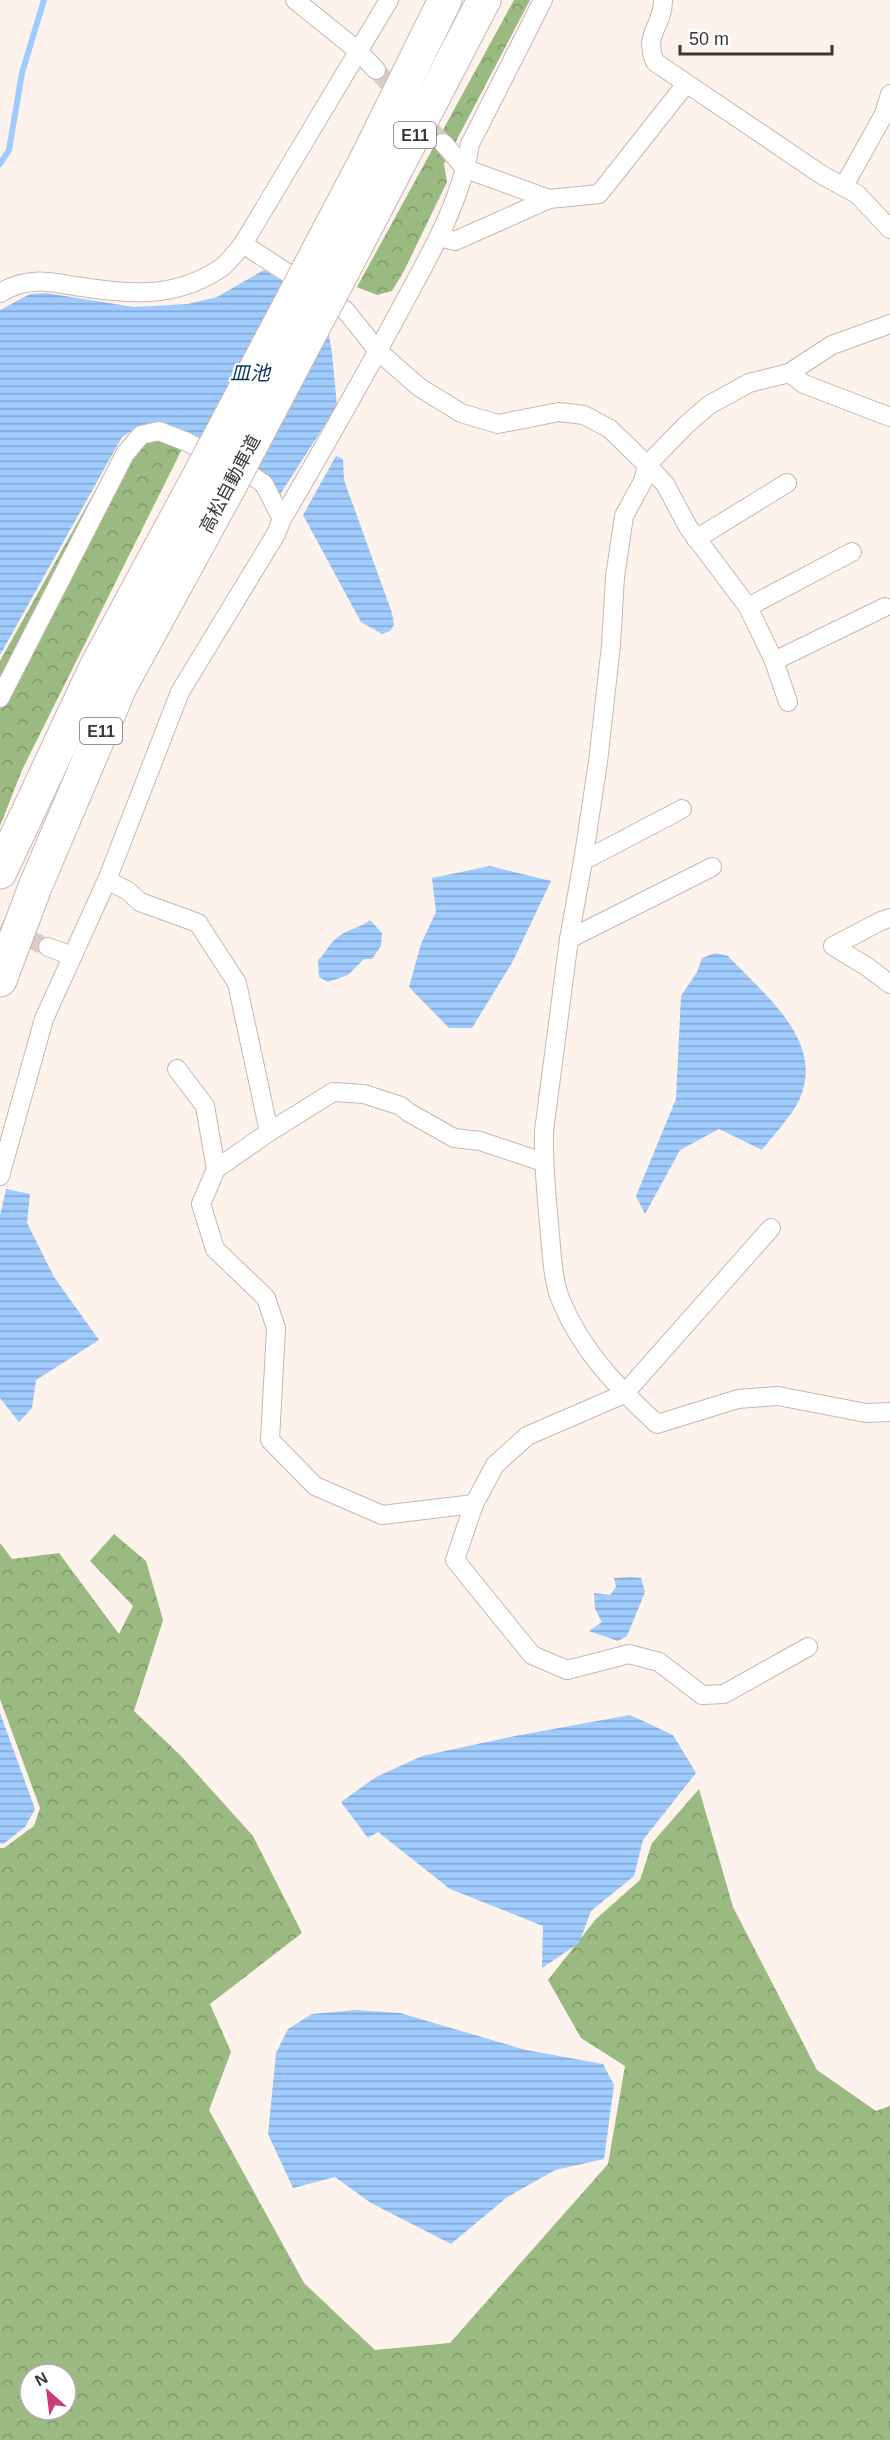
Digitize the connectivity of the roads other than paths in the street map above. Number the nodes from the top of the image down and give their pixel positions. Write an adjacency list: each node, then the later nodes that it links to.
1 (295, 0): 7 (street)
2 (389, 0): 7 (street)
3 (445, 0): 18 (highway, 高松自動車道 / E11)
4 (484, 0): 18 (highway, 高松自動車道 / E11)
5 (543, 0): 12 (street)
6 (663, 0): 9 (street)
7 (357, 50): 8 (street); 17 (street)
8 (376, 70)
9 (686, 84): 13 (street); 14 (street)
10 (890, 94): 13 (street)
11 (443, 143): 12 (street)
12 (466, 169): 14 (street); 16 (street)
13 (844, 186): 15 (street)
14 (549, 199): 16 (street)
15 (890, 229)
16 (439, 237): 21 (street)
17 (243, 244): 19 (street); 21 (street)
18 (330, 262): 26 (highway, 高松自動車道 / E11, bridge)
19 (0, 293)
20 (890, 324): 22 (street)
21 (378, 351): 24 (street); 27 (street)
22 (789, 373): 23 (street); 24 (street)
23 (890, 417)
24 (647, 465): 28 (street); 36 (street)
25 (787, 483): 28 (street)
26 (212, 485): 38 (highway, 高松自動車道 / E11); 44 (highway, 高松自動車道 / E11)
27 (282, 519): 33 (street); 39 (street)
28 (696, 539): 30 (street)
29 (852, 552): 30 (street)
30 (748, 607): 32 (street)
31 (885, 607): 32 (street)
32 (774, 661): 34 (street)
33 (0, 698)
34 (788, 702)
35 (682, 809): 36 (street)
36 (583, 861): 41 (street)
37 (712, 867): 41 (street)
38 (0, 872)
39 (106, 880): 43 (street); 47 (street)
40 (890, 918): 45 (street)
41 (569, 939): 48 (street)
42 (48, 947): 43 (street)
43 (72, 956): 50 (street)
44 (0, 980)
45 (890, 984)
46 (177, 1069): 49 (street)
47 (269, 1132): 48 (street); 49 (street)
48 (543, 1162): 52 (street)
49 (216, 1169): 54 (street)
50 (0, 1176)
51 (771, 1228): 52 (street)
52 (624, 1394): 53 (street); 54 (street)
53 (890, 1412)
54 (474, 1504): 55 (street)
55 (808, 1647)

